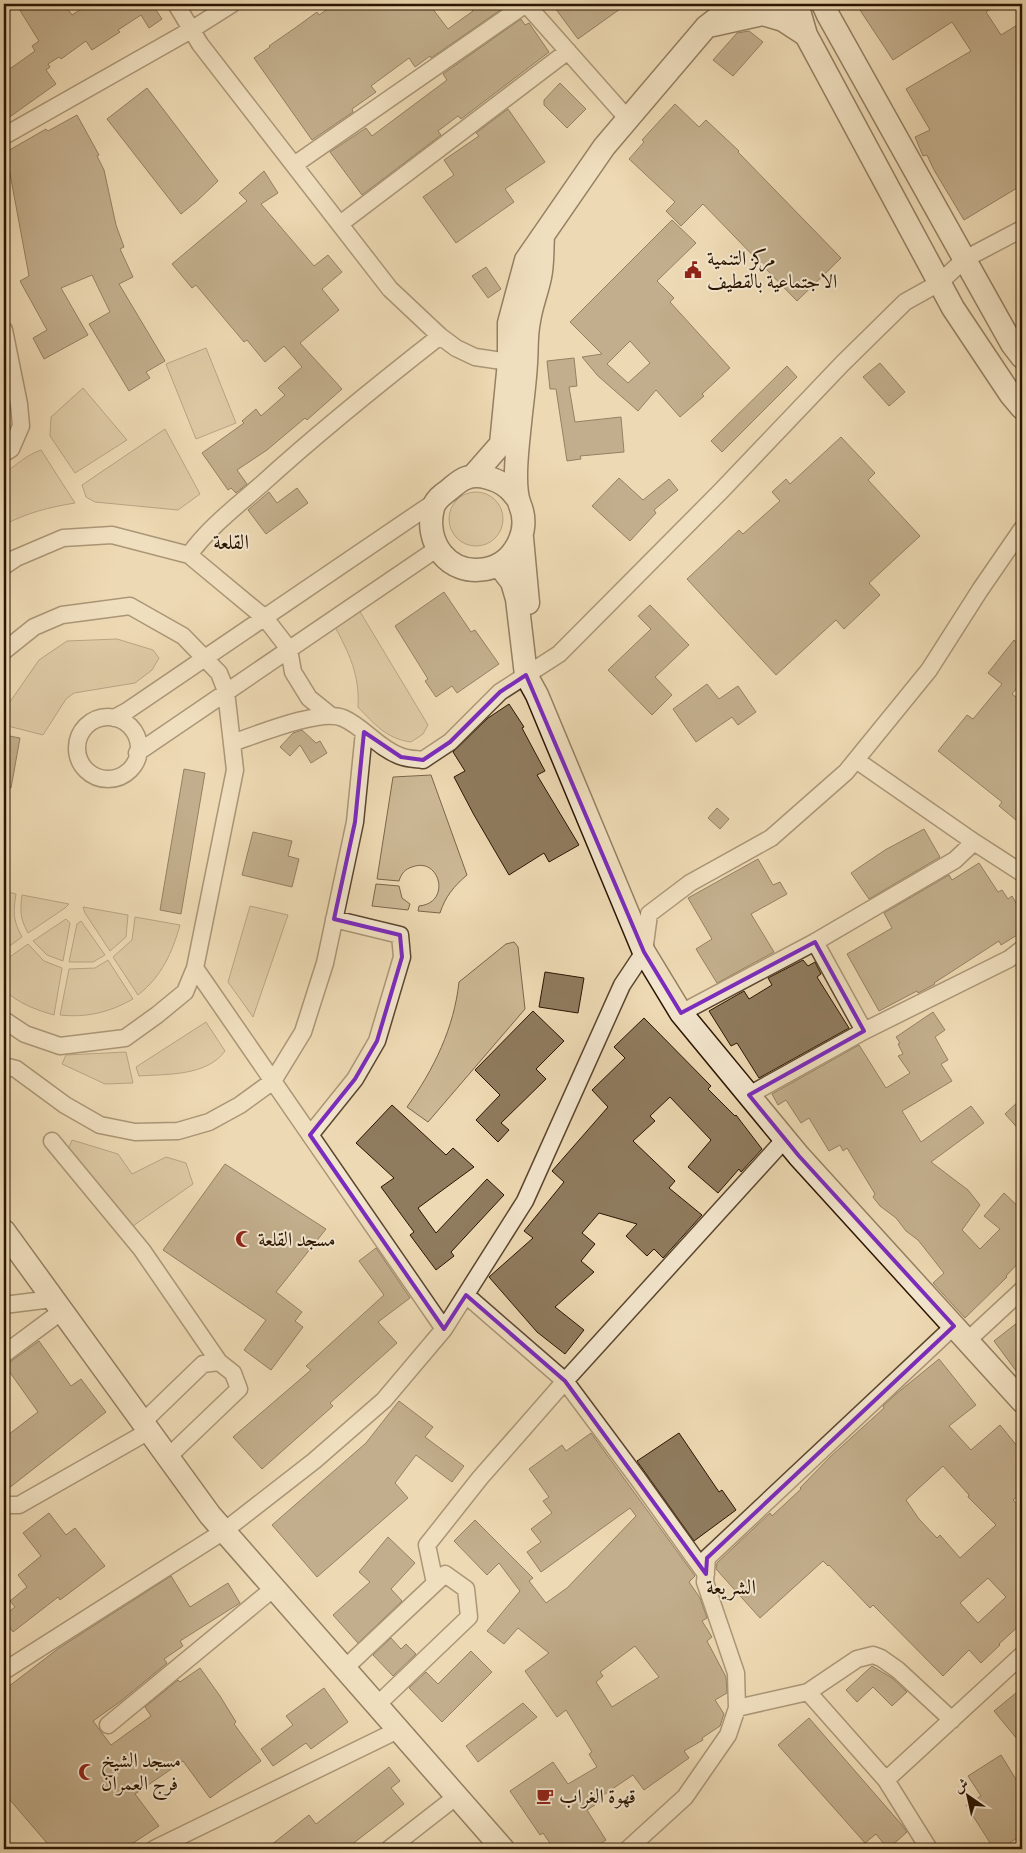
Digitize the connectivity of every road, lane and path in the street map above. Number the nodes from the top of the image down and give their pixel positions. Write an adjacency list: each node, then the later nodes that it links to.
1 (176, 4): 8 (street)
2 (232, 4): 8 (street)
3 (526, 4): 10 (street); 13 (street)
4 (736, 4): 7 (street)
5 (797, 4): 9 (street)
6 (823, 4): 17 (street)
7 (706, 27): 9 (street); 11 (street)
8 (191, 30): 12 (street); 13 (street)
9 (806, 35): 18 (street)
10 (568, 52): 11 (street); 14 (street)
11 (627, 118): 16 (street)
12 (4, 136)
13 (294, 165): 14 (street)
14 (340, 224): 20 (street)
15 (1022, 228): 17 (street)
16 (543, 235): 22 (street); 26 (street)
17 (965, 259): 18 (street); 21 (street)
18 (939, 283): 23 (street); 38 (street)
19 (4, 330): 24 (street)
20 (440, 336): 22 (street); 31 (street)
21 (1022, 357)
22 (509, 362): 25 (street)
23 (1022, 408)
24 (4, 453)
25 (473, 476): 26 (street); 27 (street)
26 (518, 500): 29 (street)
27 (436, 501): 30 (street); 34 (street)
28 (1022, 529): 45 (street)
29 (522, 538): 32 (street); 38 (street)
30 (438, 548): 32 (street); 35 (street)
31 (189, 555): 33 (street); 34 (street)
32 (499, 565): 38 (street)
33 (4, 566)
34 (265, 618): 35 (street); 37 (street)
35 (289, 649): 39 (street); 40 (street)
36 (4, 651): 37 (street)
37 (205, 658): 39 (street); 41 (street)
38 (533, 671): 42 (street); 51 (street)
39 (226, 692): 43 (street); 44 (street)
40 (330, 715): 42 (street); 43 (street)
41 (114, 718): 44 (street); 44 (street)
42 (364, 732): 48 (street)
43 (232, 743): 52 (street)
44 (137, 753)
45 (856, 760): 46 (street); 51 (street)
46 (974, 842): 47 (street); 49 (street)
47 (1022, 873)
48 (334, 919): 57 (street); 59 (street)
49 (815, 942): 53 (street); 55 (street)
50 (1022, 949): 55 (street)
51 (644, 952): 53 (street); 64 (street)
52 (195, 968): 54 (street); 57 (street)
53 (680, 1013): 58 (street)
54 (4, 1020)
55 (864, 1031): 58 (street)
56 (4, 1066): 57 (street)
57 (273, 1080): 59 (street)
58 (749, 1095): 60 (street)
59 (310, 1135): 67 (street)
60 (785, 1139): 68 (street); 71 (street)
61 (52, 1141): 70 (street)
62 (4, 1231): 66 (street)
63 (1022, 1290): 68 (street)
64 (466, 1295): 67 (street); 71 (street)
65 (4, 1305): 66 (street)
66 (57, 1305): 69 (street); 73 (street)
67 (444, 1329): 76 (street)
68 (961, 1334): 72 (street); 77 (street)
69 (4, 1354)
70 (219, 1362): 73 (street); 74 (street)
71 (565, 1381): 77 (street); 78 (street)
72 (1022, 1402)
73 (146, 1426): 74 (street); 75 (street)
74 (168, 1457): 76 (street)
75 (4, 1505)
76 (224, 1531): 79 (street); 82 (street)
77 (706, 1574): 85 (street)
78 (435, 1583): 81 (street); 84 (street)
79 (274, 1588): 81 (street); 87 (street)
80 (1022, 1655): 86 (street)
81 (345, 1668): 84 (street)
82 (4, 1671)
83 (808, 1692): 85 (street); 86 (street); 89 (street)
84 (377, 1705): 88 (street)
85 (737, 1708): 94 (street)
86 (952, 1720): 89 (street)
87 (108, 1725)
88 (398, 1730): 90 (street); 91 (street)
89 (886, 1780): 95 (street)
90 (456, 1796): 92 (street); 93 (street)
91 (154, 1849)
92 (389, 1849)
93 (503, 1849)
94 (628, 1849)
95 (929, 1849)

